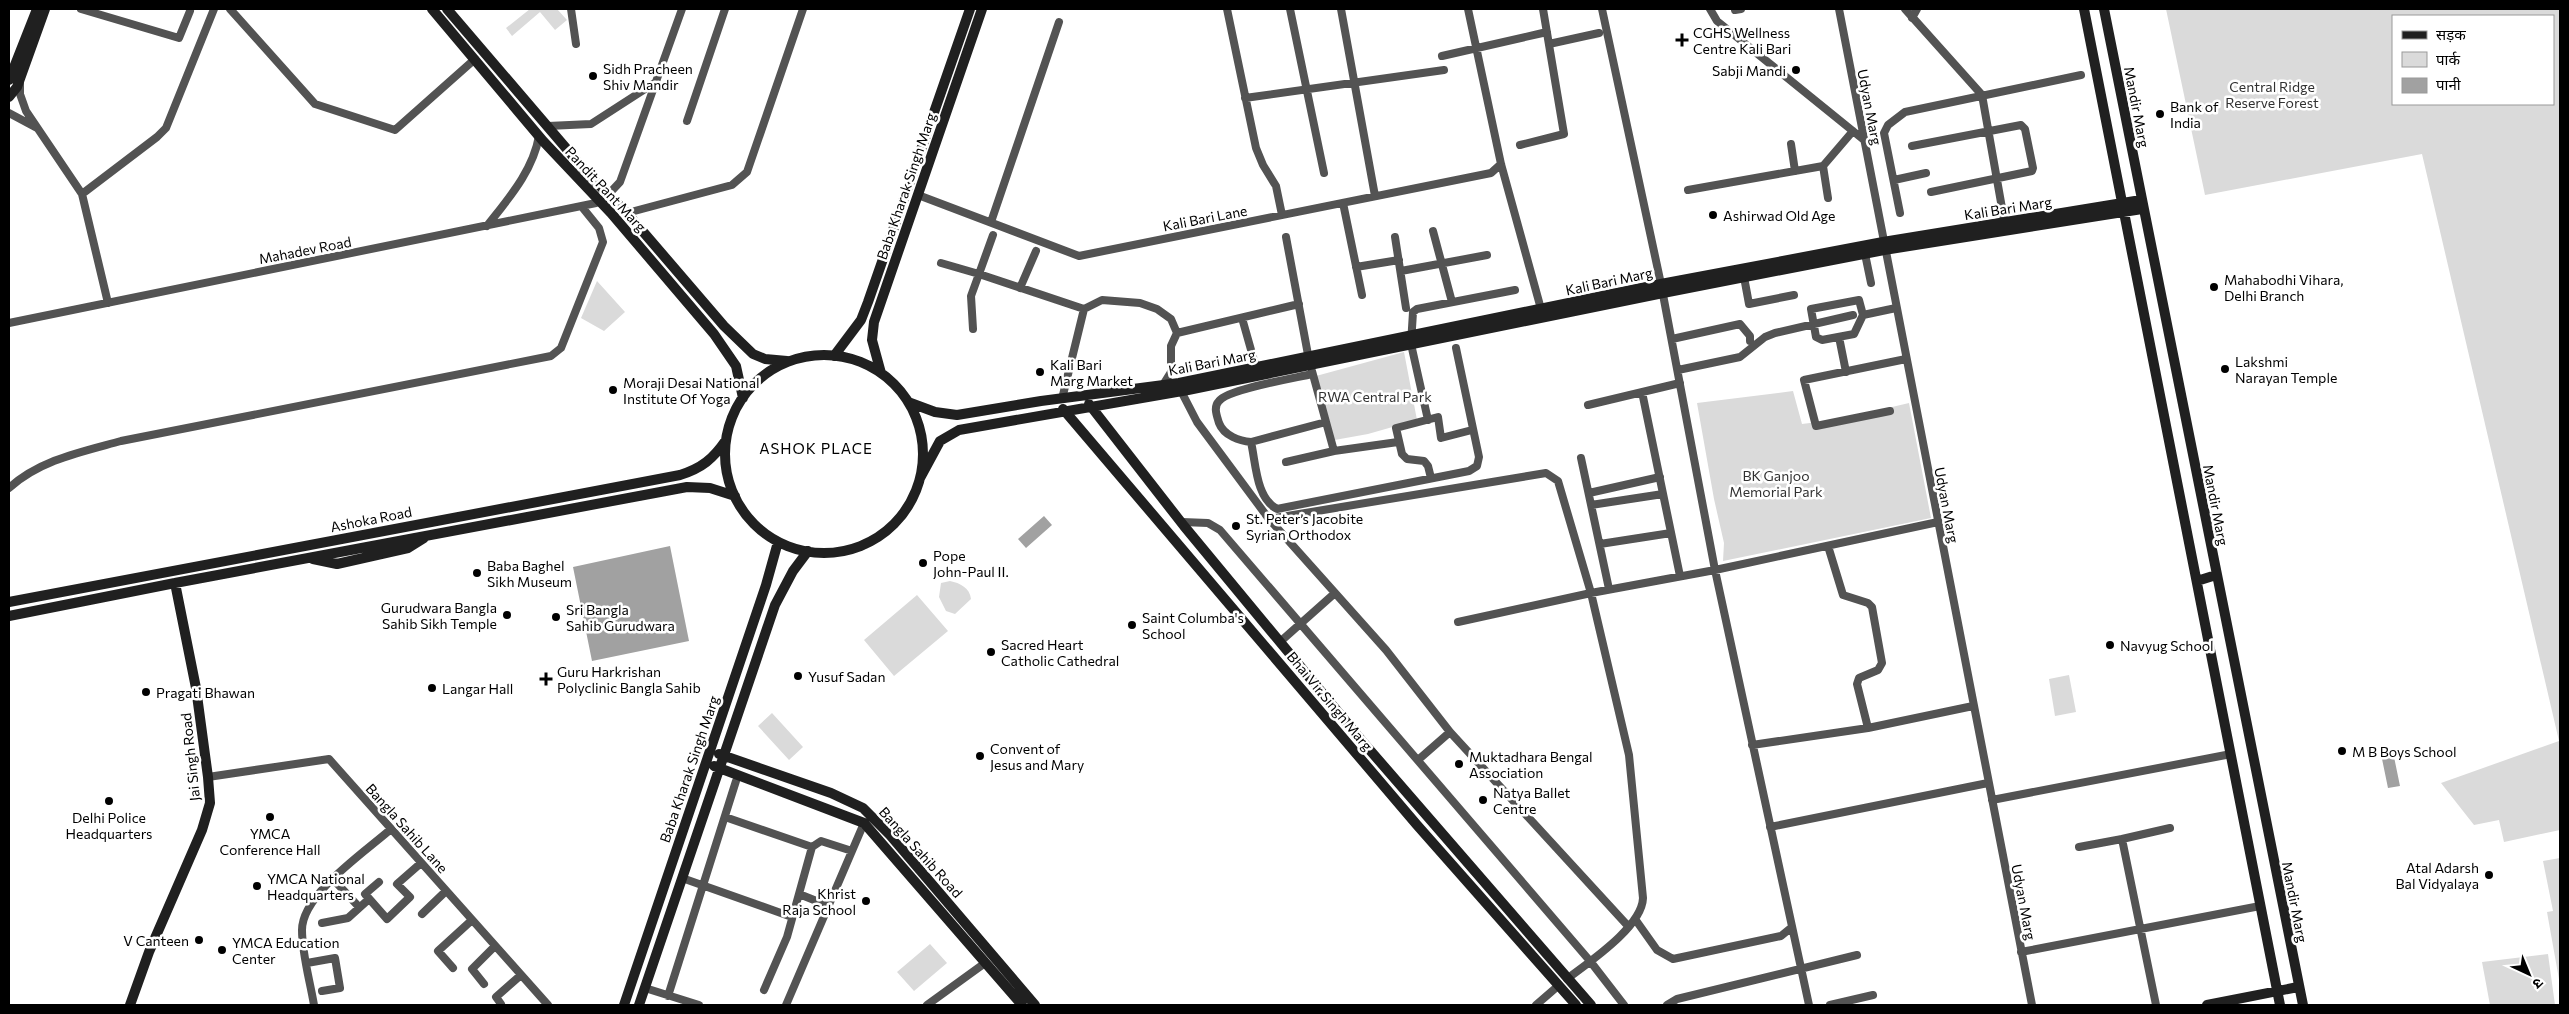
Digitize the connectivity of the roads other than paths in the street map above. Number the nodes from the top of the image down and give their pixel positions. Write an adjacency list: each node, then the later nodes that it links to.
1 (37, 9): 38 (street)
2 (45, 9): 38 (street)
3 (81, 9): 26 (street)
4 (214, 9): 65 (street)
5 (230, 9): 35 (street)
6 (432, 9): 35 (street, Pandit Pant Marg)
7 (448, 9): 47 (street, Pandit Pant Marg)
8 (571, 9): 31 (street)
9 (682, 9): 39 (street)
10 (725, 9): 46 (street)
11 (803, 9): 74 (street)
12 (970, 9): 122 (street, Baba Kharak Singh Marg)
13 (982, 9): 66 (street, Baba Kharak Singh Marg)
14 (1227, 9): 44 (street)
15 (1290, 9): 41 (street)
16 (1341, 9): 40 (street)
17 (1468, 9): 33 (street)
18 (1543, 9): 29 (street)
19 (1602, 9): 97 (street)
20 (1710, 9): 49 (street)
21 (1839, 9): 52 (street, Udyan Marg)
22 (1905, 9): 27 (street)
23 (1917, 9): 27 (street)
24 (2084, 9): 73 (street)
25 (2104, 9): 71 (street, Mandir Marg)
26 (190, 11)
27 (1912, 18): 42 (street)
28 (1059, 22): 77 (street)
29 (1547, 32): 32 (street); 33 (street)
30 (1600, 33): 32 (street)
31 (576, 44)
32 (1549, 44): 54 (street)
33 (1476, 48): 34 (street); 56 (street)
34 (1442, 56)
35 (475, 59): 51 (street, Pandit Pant Marg)
36 (1444, 70): 40 (street)
37 (2081, 75): 42 (street)
38 (14, 77): 43 (street); 48 (street)
39 (656, 81): 47 (street); 68 (street)
40 (1355, 83): 41 (street); 67 (street)
41 (1307, 90): 44 (street); 59 (street)
42 (1982, 95): 50 (street); 61 (street)
43 (9, 97)
44 (1245, 98): 76 (street)
45 (9, 113): 48 (street)
46 (687, 121)
47 (548, 126): 68 (street, Pandit Pant Marg)
48 (37, 128): 65 (street)
49 (1853, 131): 52 (street); 57 (street)
50 (1988, 132): 55 (street); 62 (street); 62 (street)
51 (538, 136): 68 (street, Pandit Pant Marg); 78 (street)
52 (1864, 140): 84 (street, Udyan Marg)
53 (1790, 144): 58 (street)
54 (1520, 146)
55 (1912, 146)
56 (1501, 164): 67 (street, Kali Bari Lane); 107 (street)
57 (1823, 166): 58 (street); 69 (street)
58 (1795, 171): 63 (street)
59 (1324, 173)
60 (1926, 173): 61 (street)
61 (1894, 180): 75 (street)
62 (1997, 180): 64 (street); 79 (street)
63 (1688, 190)
64 (1932, 192)
65 (82, 194): 101 (street)
66 (918, 194): 77 (street, Kali Bari Lane); 129 (street, Baba Kharak Singh Marg)
67 (1375, 196): 70 (street, Kali Bari Lane)
68 (605, 198): 72 (street, Mahadev Road); 74 (street, Pandit Pant Marg); 116 (street, Pandit Pant Marg)
69 (1828, 198)
70 (1343, 203): 76 (street, Kali Bari Lane); 91 (street)
71 (2142, 205): 73 (street, Kali Bari Marg); 168 (street, Mandir Marg)
72 (582, 207): 78 (street, Mahadev Road); 154 (street)
73 (2124, 208): 79 (street, Kali Bari Marg); 170 (street)
74 (627, 213): 113 (street, Pandit Pant Marg)
75 (1900, 213)
76 (1282, 215): 77 (street, Kali Bari Lane)
77 (991, 222)
78 (487, 226): 101 (street, Mahadev Road)
79 (2006, 227): 84 (street, Kali Bari Marg)
80 (1433, 230): 90 (street)
81 (993, 235): 94 (street)
82 (1286, 237): 103 (street)
83 (1396, 237): 88 (street)
84 (1884, 246): 86 (street, Kali Bari Marg); 93 (street, Kali Bari Marg); 105 (street, Udyan Marg)
85 (1036, 251): 96 (street)
86 (1865, 254): 93 (street, Kali Bari Marg); 95 (street)
87 (1487, 255): 90 (street)
88 (1399, 260): 91 (street); 92 (street)
89 (942, 263): 94 (street)
90 (1442, 264): 92 (street); 102 (street)
91 (1356, 267): 99 (street)
92 (1401, 271): 104 (street)
93 (1750, 273): 97 (street, Kali Bari Marg); 100 (street)
94 (978, 274): 96 (street); 114 (street)
95 (1871, 283)
96 (1020, 288): 106 (street)
97 (1662, 288): 107 (street, Kali Bari Marg); 118 (street); 119 (street, Kali Bari Marg)
98 (1515, 290): 102 (street)
99 (1362, 295)
100 (1794, 295)
101 (108, 302): 111 (street, Mahadev Road)
102 (1452, 302): 119 (street)
103 (1299, 304): 110 (street); 125 (street)
104 (1406, 308)
105 (1896, 308): 109 (street); 123 (street, Udyan Marg)
106 (1084, 309): 115 (street); 136 (street)
107 (1541, 309): 119 (street, Kali Bari Marg)
108 (1853, 315): 112 (street)
109 (1862, 315): 112 (street); 117 (street)
110 (1242, 318): 115 (street); 127 (street)
111 (9, 323)
112 (1814, 324): 117 (street); 126 (street)
113 (724, 326): 116 (street); 124 (street, Pandit Pant Marg)
114 (973, 329)
115 (1177, 333): 131 (street)
116 (714, 334): 135 (street, Pandit Pant Marg)
117 (1839, 337): 128 (street)
118 (1672, 339): 120 (street); 126 (street)
119 (1411, 340): 125 (street, Kali Bari Marg); 142 (street)
120 (1750, 341)
121 (1456, 348): 144 (street)
122 (834, 356): 124 (street); 129 (street)
123 (1906, 359): 128 (street); 161 (street, Udyan Marg)
124 (791, 361): 135 (street)
125 (1310, 365): 127 (street, Kali Bari Marg); 143 (street); 146 (street)
126 (1678, 370): 130 (street)
127 (1257, 371): 131 (street, Kali Bari Marg); 132 (street, Kali Bari Marg)
128 (1846, 372): 140 (street)
129 (881, 373): 137 (street)
130 (1680, 383): 133 (street); 167 (street)
131 (1161, 390): 132 (street, Kali Bari Marg); 134 (street, Kali Bari Marg); 139 (street, Kali Bari Marg)
132 (1181, 391): 159 (street)
133 (1642, 392): 138 (street); 151 (street)
134 (1085, 397): 136 (street, Kali Bari Marg); 139 (street, Bhai Vir Singh Marg)
135 (743, 398): 145 (street)
136 (1060, 399): 137 (street, Kali Bari Marg); 141 (street, Bhai Vir Singh Marg)
137 (908, 402): 152 (street)
138 (1588, 405)
139 (1092, 407): 141 (street); 160 (street, Bhai Vir Singh Marg)
140 (1890, 411)
141 (1066, 412): 152 (street); 233 (street, Bhai Vir Singh Marg)
142 (1428, 420): 144 (street); 147 (street)
143 (1326, 422): 146 (street); 148 (street)
144 (1472, 430): 153 (street)
145 (726, 440): 157 (street); 175 (street, Ashoka Road)
146 (1251, 442): 153 (street)
147 (1398, 442): 148 (street); 153 (street)
148 (1334, 451): 150 (street)
149 (1581, 458): 155 (street)
150 (1286, 462)
151 (1660, 477): 155 (street); 156 (street)
152 (920, 478): 166 (street)
153 (1431, 478)
154 (9, 488)
155 (1589, 493): 158 (street)
156 (1663, 494): 158 (street); 162 (street)
157 (735, 496): 163 (street); 171 (street)
158 (1591, 505): 164 (street)
159 (1269, 519): 173 (street); 174 (street)
160 (1182, 522): 178 (street); 179 (street, Bhai Vir Singh Marg)
161 (1938, 522): 165 (street); 180 (street, Udyan Marg)
162 (1671, 533): 164 (street); 169 (street)
163 (778, 542): 166 (street); 184 (street, Baba Kharak Singh Marg)
164 (1600, 544): 172 (street)
165 (1828, 546): 167 (street); 181 (street)
166 (808, 552): 186 (street, Baba Kharak Singh Marg)
167 (1714, 570): 169 (street); 183 (street)
168 (2216, 575): 170 (street); 234 (street, Mandir Marg)
169 (1680, 576): 172 (street)
170 (2197, 581): 185 (street)
171 (175, 582): 176 (street); 190 (street, Jai Singh Road)
172 (1609, 590): 174 (street)
173 (1335, 593): 178 (street); 182 (street)
174 (1591, 593): 177 (street); 216 (street)
175 (9, 602)
176 (9, 616)
177 (1458, 622)
178 (1301, 623): 179 (street); 187 (street)
179 (1281, 642): 231 (street, Bhai Vir Singh Marg)
180 (1973, 706): 181 (street); 192 (street, Udyan Marg)
181 (1868, 728): 183 (street)
182 (1450, 732): 187 (street); 219 (street)
183 (1752, 745): 196 (street)
184 (710, 751): 186 (street, Bangla Sahib Road); 188 (street, Baba Kharak Singh Marg)
185 (2231, 754): 193 (street); 212 (street)
186 (724, 755): 189 (street, Baba Kharak Singh Marg); 251 (street, Bangla Sahib Road)
187 (1418, 760): 225 (street)
188 (706, 763): 189 (street, Bangla Sahib Road); 245 (street, Baba Kharak Singh Marg)
189 (720, 768): 195 (street, Bangla Sahib Road); 204 (street, Baba Kharak Singh Marg)
190 (208, 777): 198 (street, Bangla Sahib Lane); 242 (street, Jai Singh Road)
191 (736, 782): 194 (street)
192 (1988, 783): 193 (street, Udyan Marg); 196 (street)
193 (1992, 800): 223 (street, Udyan Marg)
194 (725, 817): 200 (street); 207 (street)
195 (864, 823): 202 (street); 227 (street, Bangla Sahib Road)
196 (1770, 827): 220 (street)
197 (2170, 828): 199 (street)
198 (391, 829): 203 (street, Bangla Sahib Lane); 205 (street)
199 (2122, 839): 201 (street); 221 (street)
200 (812, 847): 202 (street); 209 (street)
201 (2079, 847)
202 (852, 851): 211 (street)
203 (421, 863): 208 (street, Bangla Sahib Lane); 210 (street)
204 (682, 878): 207 (street); 235 (street, Baba Kharak Singh Marg)
205 (333, 879): 213 (street); 226 (street)
206 (379, 882): 210 (street)
207 (704, 886): 215 (street); 240 (street)
208 (446, 891): 214 (street); 217 (street, Bangla Sahib Lane)
209 (799, 894): 211 (street); 215 (street)
210 (369, 899): 213 (street)
211 (829, 906): 248 (street)
212 (2260, 906): 221 (street); 238 (street)
213 (359, 907): 218 (street)
214 (422, 914)
215 (792, 917): 236 (street)
216 (1635, 919): 219 (street); 220 (street)
217 (472, 920): 222 (street, Bangla Sahib Lane); 228 (street)
218 (322, 924)
219 (1628, 926): 225 (street)
220 (1792, 927): 229 (street)
221 (2140, 929): 223 (street); 260 (street)
222 (495, 946): 230 (street, Bangla Sahib Lane); 232 (street)
223 (2021, 952): 259 (street, Udyan Marg)
224 (1857, 955): 229 (street)
225 (1590, 961): 231 (street); 255 (street)
226 (308, 963): 237 (street); 243 (street)
227 (985, 963): 249 (street); 250 (street, Bangla Sahib Road)
228 (453, 968)
229 (1801, 970): 256 (street); 257 (street)
230 (521, 975): 241 (street); 244 (street, Bangla Sahib Lane)
231 (1567, 979): 254 (street, Bhai Vir Singh Marg)
232 (484, 984)
233 (1558, 986): 252 (street); 253 (street, Bhai Vir Singh Marg)
234 (2298, 987): 238 (street); 263 (street, Mandir Marg)
235 (645, 988): 240 (street); 246 (street, Baba Kharak Singh Marg)
236 (764, 990)
237 (322, 991)
238 (2278, 993): 261 (street); 262 (street)
239 (1873, 995): 258 (street)
240 (668, 996): 247 (street)
241 (501, 1004)
242 (130, 1005)
243 (314, 1005)
244 (546, 1005)
245 (624, 1005)
246 (639, 1005)
247 (699, 1005)
248 (786, 1005)
249 (927, 1005)
250 (1022, 1005)
251 (1035, 1005)
252 (1536, 1005)
253 (1576, 1005)
254 (1591, 1005)
255 (1624, 1005)
256 (1667, 1005)
257 (1809, 1005)
258 (1830, 1005)
259 (2032, 1005)
260 (2156, 1005)
261 (2207, 1005)
262 (2280, 1005)
263 (2301, 1005)

